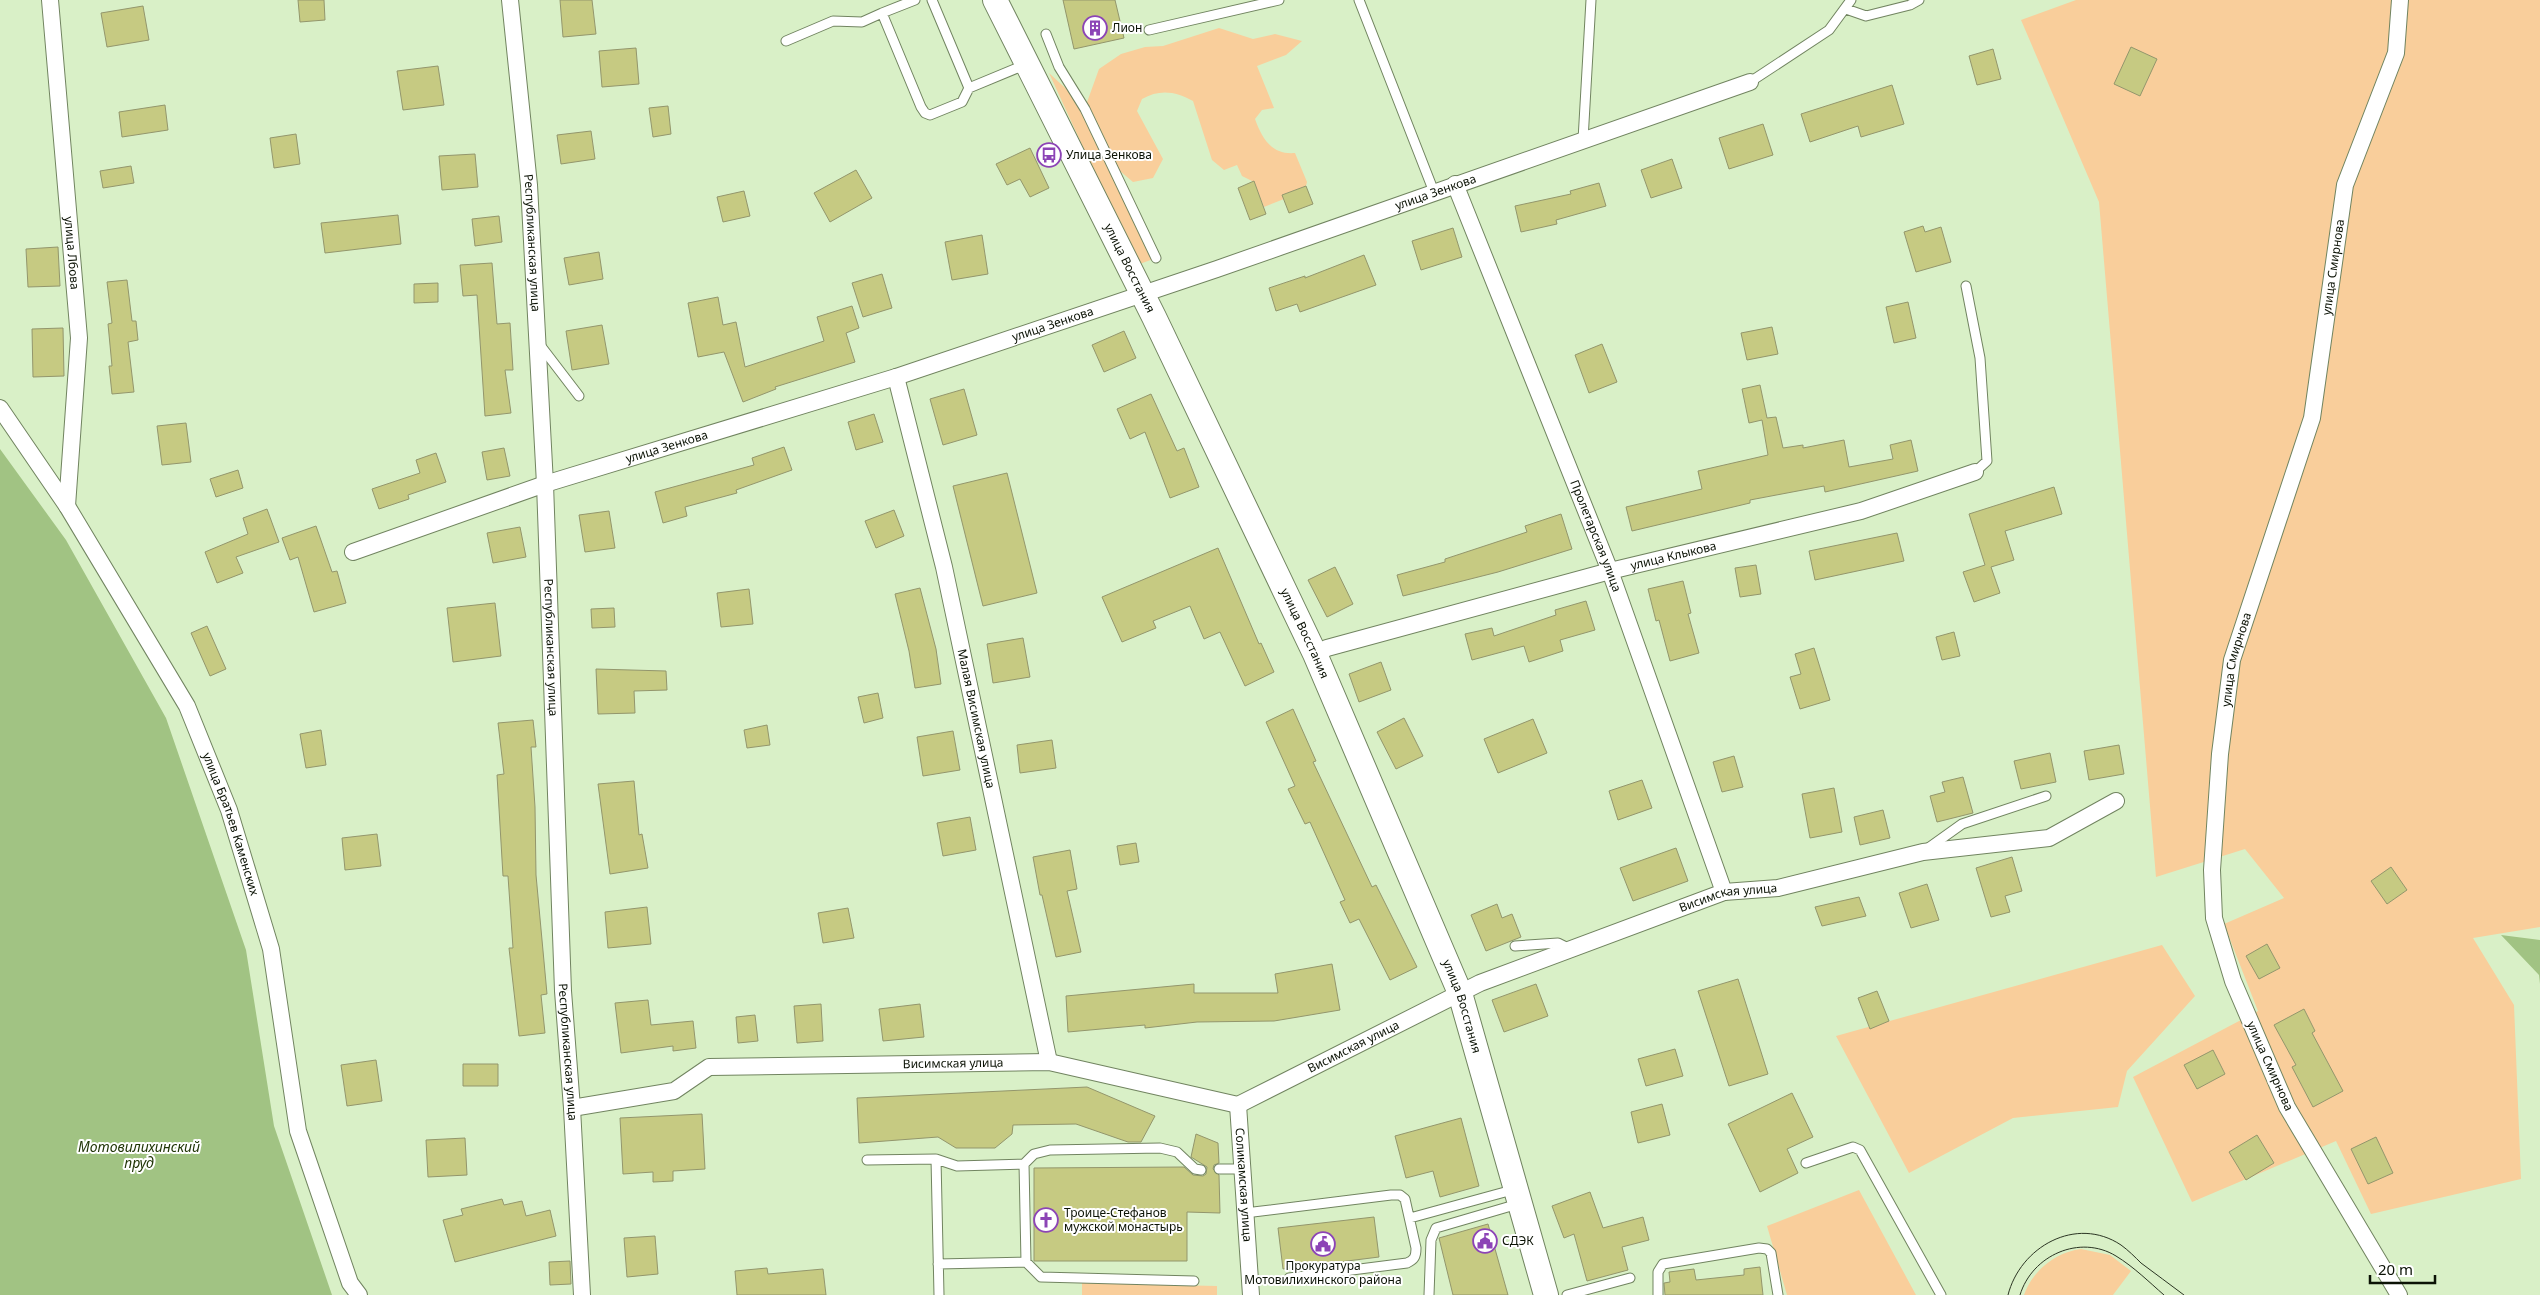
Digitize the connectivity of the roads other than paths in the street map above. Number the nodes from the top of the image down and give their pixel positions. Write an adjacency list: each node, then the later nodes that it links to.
1 (50, 0): 32 (street, улица Лбова)
2 (510, 0): 26 (street, Республиканская улица)
3 (915, 0): 13 (lane)
4 (932, 0): 19 (lane)
5 (994, 0): 17 (street, улица Восстания)
6 (1279, 0): 14 (lane)
7 (1359, 0): 22 (lane)
8 (1591, 0): 20 (lane)
9 (1851, 0): 12 (lane)
10 (1919, 0): 12 (lane)
11 (2400, 0): 72 (street, улица Смирнова)
12 (1846, 9): 18 (lane)
13 (882, 13): 16 (lane); 19 (lane)
14 (1149, 30)
15 (1046, 34): 23 (lane)
16 (786, 40)
17 (1028, 64): 19 (lane); 25 (street, улица Восстания)
18 (1750, 82): 20 (street, улица Зенкова)
19 (969, 88)
20 (1583, 140): 21 (street, улица Зенкова)
21 (1455, 184): 22 (street, улица Зенкова); 34 (street, Пролетарская улица)
22 (1434, 192): 25 (street, улица Зенкова)
23 (1156, 258)
24 (1966, 286): 30 (lane)
25 (1141, 294): 27 (street, улица Зенкова); 35 (street, улица Восстания)
26 (536, 340): 28 (lane); 31 (street, Республиканская улица)
27 (896, 377): 31 (street, улица Зенкова); 43 (street, Малая Висимская улица)
28 (579, 396)
29 (0, 408): 32 (street, улица Братьев Каменских)
30 (1975, 472): 34 (street, улица Клыкова)
31 (545, 484): 33 (street, улица Зенкова); 45 (street, Республиканская улица)
32 (67, 506): 61 (street, улица Братьев Каменских)
33 (353, 552)
34 (1610, 571): 35 (street, улица Клыкова); 39 (street, Пролетарская улица)
35 (1315, 654): 42 (street, улица Восстания)
36 (2046, 796): 38 (lane)
37 (2116, 801): 38 (street, Висимская улица)
38 (1923, 852): 39 (street, Висимская улица)
39 (1724, 892): 41 (street, Висимская улица)
40 (1515, 946): 41 (lane)
41 (1570, 949): 42 (street, Висимская улица)
42 (1460, 992): 44 (street, Висимская улица); 53 (street, улица Восстания)
43 (1049, 1062): 44 (street, Висимская улица); 45 (street, Висимская улица)
44 (1238, 1105): 50 (street, Соликамская улица)
45 (572, 1108): 63 (street, Республиканская улица)
46 (936, 1159): 47 (lane); 49 (lane); 57 (lane)
47 (867, 1160)
48 (1806, 1163): 71 (lane)
49 (1024, 1164): 51 (lane); 56 (lane)
50 (1242, 1169): 52 (lane); 54 (street, Соликамская улица)
51 (1201, 1170)
52 (1219, 1170)
53 (1518, 1196): 55 (lane); 66 (lane); 67 (street, улица Восстания)
54 (1245, 1213): 55 (lane); 65 (street, Соликамская улица)
55 (1410, 1218): 58 (lane)
56 (1026, 1262): 57 (lane); 60 (lane)
57 (938, 1264): 64 (lane)
58 (1289, 1278)
59 (1630, 1278): 68 (lane)
60 (1194, 1281)
61 (354, 1289): 62 (street, улица Братьев Каменских)
62 (367, 1295)
63 (582, 1295)
64 (939, 1295)
65 (1251, 1295)
66 (1429, 1295)
67 (1546, 1295)
68 (1567, 1295)
69 (1658, 1295): 70 (lane)
70 (1778, 1295)
71 (1941, 1295)
72 (2399, 1295)

